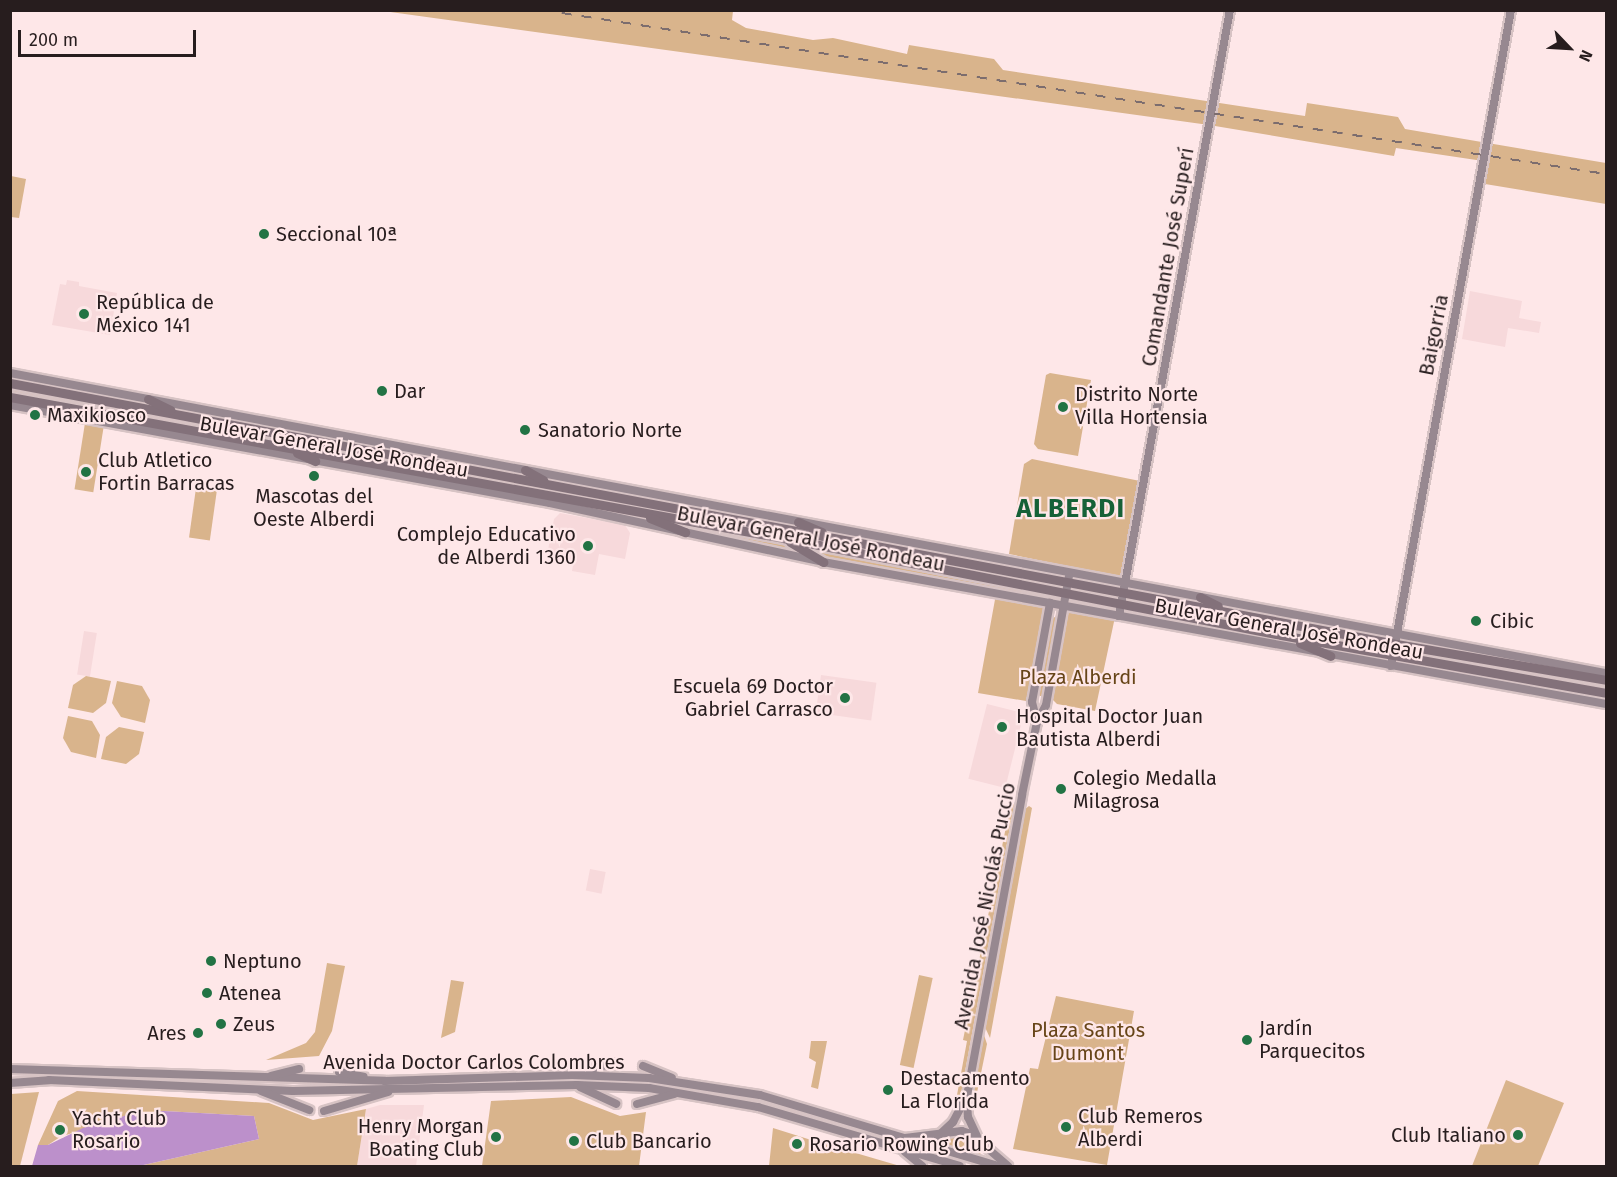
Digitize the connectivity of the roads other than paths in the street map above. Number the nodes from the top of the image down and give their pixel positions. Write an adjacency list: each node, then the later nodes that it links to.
1 (1230, 10): 20 (main road, Comandante José Superí)
2 (1511, 10): 28 (main road, Baigorria)
3 (10, 373): 6 (main road, Bulevar General José Rondeau)
4 (10, 383): 8 (main road, Bulevar General José Rondeau)
5 (10, 397): 9 (main road, Bulevar General José Rondeau)
6 (148, 399): 8 (main road); 11 (main road, Bulevar General José Rondeau)
7 (10, 405): 10 (main road, Bulevar General José Rondeau)
8 (181, 415): 12 (main road, Bulevar General José Rondeau)
9 (278, 445): 10 (main road); 13 (main road, Bulevar General José Rondeau)
10 (315, 461): 15 (main road, Bulevar General José Rondeau)
11 (525, 470): 12 (main road); 14 (main road, Bulevar General José Rondeau)
12 (550, 484): 17 (main road, Bulevar General José Rondeau)
13 (634, 511): 15 (main road); 16 (main road, Bulevar General José Rondeau)
14 (798, 522): 17 (main road); 19 (main road, Bulevar General José Rondeau)
15 (685, 532): 18 (main road, Bulevar General José Rondeau)
16 (783, 538): 18 (main road); 19 (main road, Bulevar General José Rondeau)
17 (838, 539): 19 (main road, Bulevar General José Rondeau)
18 (824, 562): 22 (main road, Bulevar General José Rondeau)
19 (1068, 582): 20 (main road, Bulevar General José Rondeau); 23 (main road, Bulevar General José Rondeau); 24 (main road, Avenida José Nicolás Puccio)
20 (1124, 588): 21 (main road, Bulevar General José Rondeau); 23 (main road, Comandante José Superí); 25 (main road, Bulevar General José Rondeau)
21 (1200, 597): 25 (main road); 28 (main road, Bulevar General José Rondeau)
22 (1050, 603): 24 (main road, Bulevar General José Rondeau); 37 (main road, Avenida José Nicolás Puccio)
23 (1122, 603): 26 (main road, Comandante José Superí); 27 (main road, Bulevar General José Rondeau)
24 (1064, 606): 26 (main road, Bulevar General José Rondeau); 37 (main road, Avenida José Nicolás Puccio)
25 (1231, 612): 28 (main road, Bulevar General José Rondeau)
26 (1119, 616): 30 (main road, Bulevar General José Rondeau)
27 (1281, 635): 30 (main road); 31 (main road, Bulevar General José Rondeau)
28 (1397, 639): 29 (main road, Bulevar General José Rondeau); 31 (main road, Baigorria); 32 (main road, Bulevar General José Rondeau)
29 (1501, 654): 32 (main road); 33 (main road, Bulevar General José Rondeau)
30 (1330, 656): 31 (main road, Bulevar General José Rondeau)
31 (1392, 661): 35 (main road, Bulevar General José Rondeau); 36 (main road, Bulevar General José Rondeau)
32 (1514, 664): 34 (main road, Bulevar General José Rondeau)
33 (1606, 673)
34 (1606, 680)
35 (1605, 693)
36 (1606, 704)
37 (1037, 722): 52 (main road, Avenida José Nicolás Puccio)
38 (612, 1063): 43 (main road)
39 (643, 1066): 46 (main road)
40 (299, 1069): 44 (main road)
41 (10, 1070): 44 (main road, Avenida Doctor Carlos Colombres)
42 (339, 1072): 45 (main road)
43 (572, 1075): 45 (main road, Avenida Doctor Carlos Colombres); 46 (main road, Avenida Doctor Carlos Colombres)
44 (261, 1079): 45 (main road, Avenida Doctor Carlos Colombres)
45 (385, 1082)
46 (684, 1082): 58 (main road, Avenida Doctor Carlos Colombres)
47 (10, 1083): 49 (main road, Avenida Doctor Carlos Colombres)
48 (577, 1085): 50 (main road, Avenida Doctor Carlos Colombres); 51 (main road, Avenida Doctor Carlos Colombres); 53 (main road)
49 (252, 1088): 50 (main road, Avenida Doctor Carlos Colombres); 55 (main road)
50 (393, 1090): 56 (main road)
51 (681, 1093): 54 (main road); 60 (main road, Avenida Doctor Carlos Colombres)
52 (967, 1096): 57 (main road, Avenida José Nicolás Puccio); 59 (main road, Avenida José Nicolás Puccio)
53 (616, 1104)
54 (637, 1104)
55 (309, 1110)
56 (324, 1111)
57 (944, 1133): 58 (main road); 59 (main road); 61 (main road, Avenida José Nicolás Puccio)
58 (898, 1138): 61 (main road, Avenida Doctor Carlos Colombres)
59 (979, 1140): 62 (main road, Avenida José Nicolás Puccio); 66 (main road)
60 (902, 1150): 61 (main road, Avenida Doctor Carlos Colombres); 63 (main road)
61 (927, 1157): 62 (main road); 64 (main road)
62 (986, 1165): 65 (main road)
63 (922, 1167)
64 (960, 1167)
65 (998, 1167)
66 (1008, 1167)

